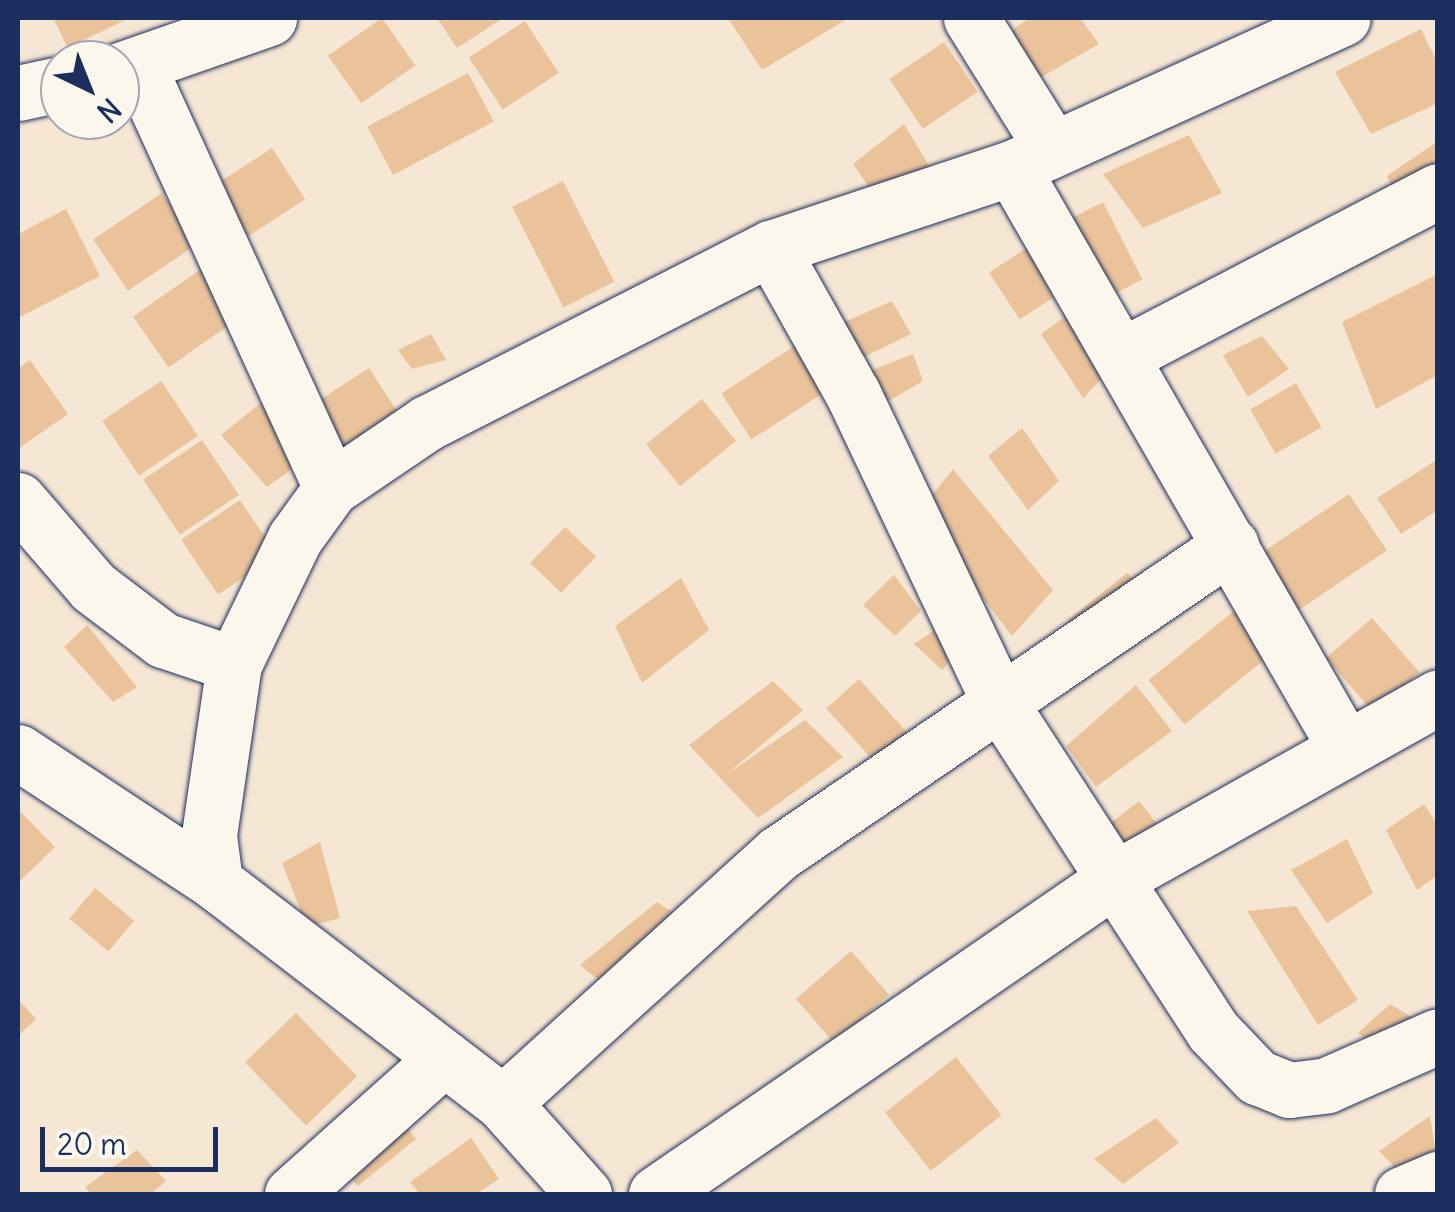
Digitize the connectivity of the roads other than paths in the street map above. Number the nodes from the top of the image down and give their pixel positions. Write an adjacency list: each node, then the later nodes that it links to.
1 (269, 18): 4 (street)
2 (971, 18): 6 (street)
3 (1343, 18): 6 (street)
4 (140, 64)
5 (140, 91): 10 (street)
6 (1032, 158): 8 (street); 9 (street)
7 (1438, 191): 9 (street)
8 (771, 248): 10 (street); 15 (street)
9 (1121, 356): 12 (street)
10 (331, 488): 13 (street)
11 (18, 500): 13 (street)
12 (1232, 545): 15 (street); 16 (street)
13 (234, 664): 19 (street)
14 (1438, 697): 16 (street)
15 (1000, 703): 18 (street); 22 (street)
16 (1345, 747): 18 (street)
17 (18, 752): 19 (street)
18 (1116, 878): 20 (street); 26 (street)
19 (215, 882): 21 (street)
20 (1438, 1036)
21 (444, 1058): 22 (street); 24 (street)
22 (503, 1103): 25 (street)
23 (1438, 1179): 27 (street)
24 (292, 1194)
25 (584, 1194)
26 (656, 1194)
27 (1402, 1194)

